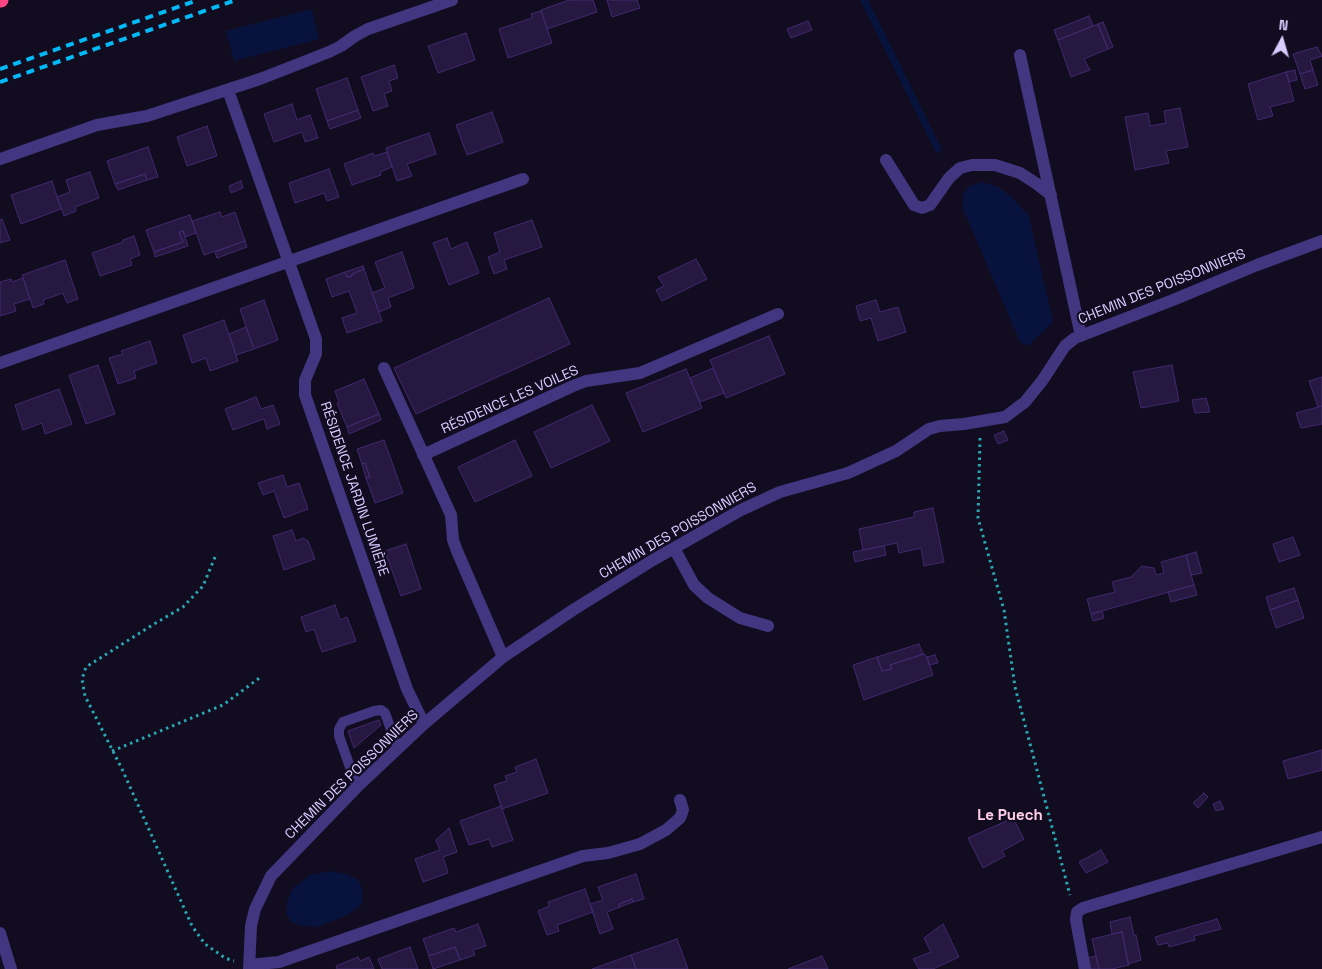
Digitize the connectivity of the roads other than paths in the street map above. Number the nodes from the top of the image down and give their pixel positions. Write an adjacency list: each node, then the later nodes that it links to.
1 (452, 0): 3 (street)
2 (1020, 55): 7 (street)
3 (228, 90): 4 (street); 9 (street, RÉSIDENCE JARDIN LUMIÈRE)
4 (0, 159)
5 (886, 160): 7 (street)
6 (523, 179): 9 (street)
7 (1050, 195): 11 (street)
8 (1322, 241): 11 (street, CHEMIN DES POISSONNIERS)
9 (288, 261): 12 (street); 18 (street, RÉSIDENCE JARDIN LUMIÈRE)
10 (778, 314): 14 (street, RÉSIDENCE LES VOILES)
11 (1080, 336): 15 (street, CHEMIN DES POISSONNIERS)
12 (0, 363)
13 (384, 368): 14 (street)
14 (423, 454): 17 (street)
15 (674, 548): 16 (street); 17 (street, CHEMIN DES POISSONNIERS)
16 (768, 626)
17 (503, 657): 18 (street, CHEMIN DES POISSONNIERS)
18 (424, 724): 19 (street, CHEMIN DES POISSONNIERS)
19 (398, 749): 20 (street, CHEMIN DES POISSONNIERS); 20 (lane)
20 (357, 787): 24 (street, CHEMIN DES POISSONNIERS)
21 (680, 800): 24 (street)
22 (1322, 837): 26 (street)
23 (0, 933): 25 (street)
24 (249, 967)
25 (11, 969)
26 (1086, 969)

